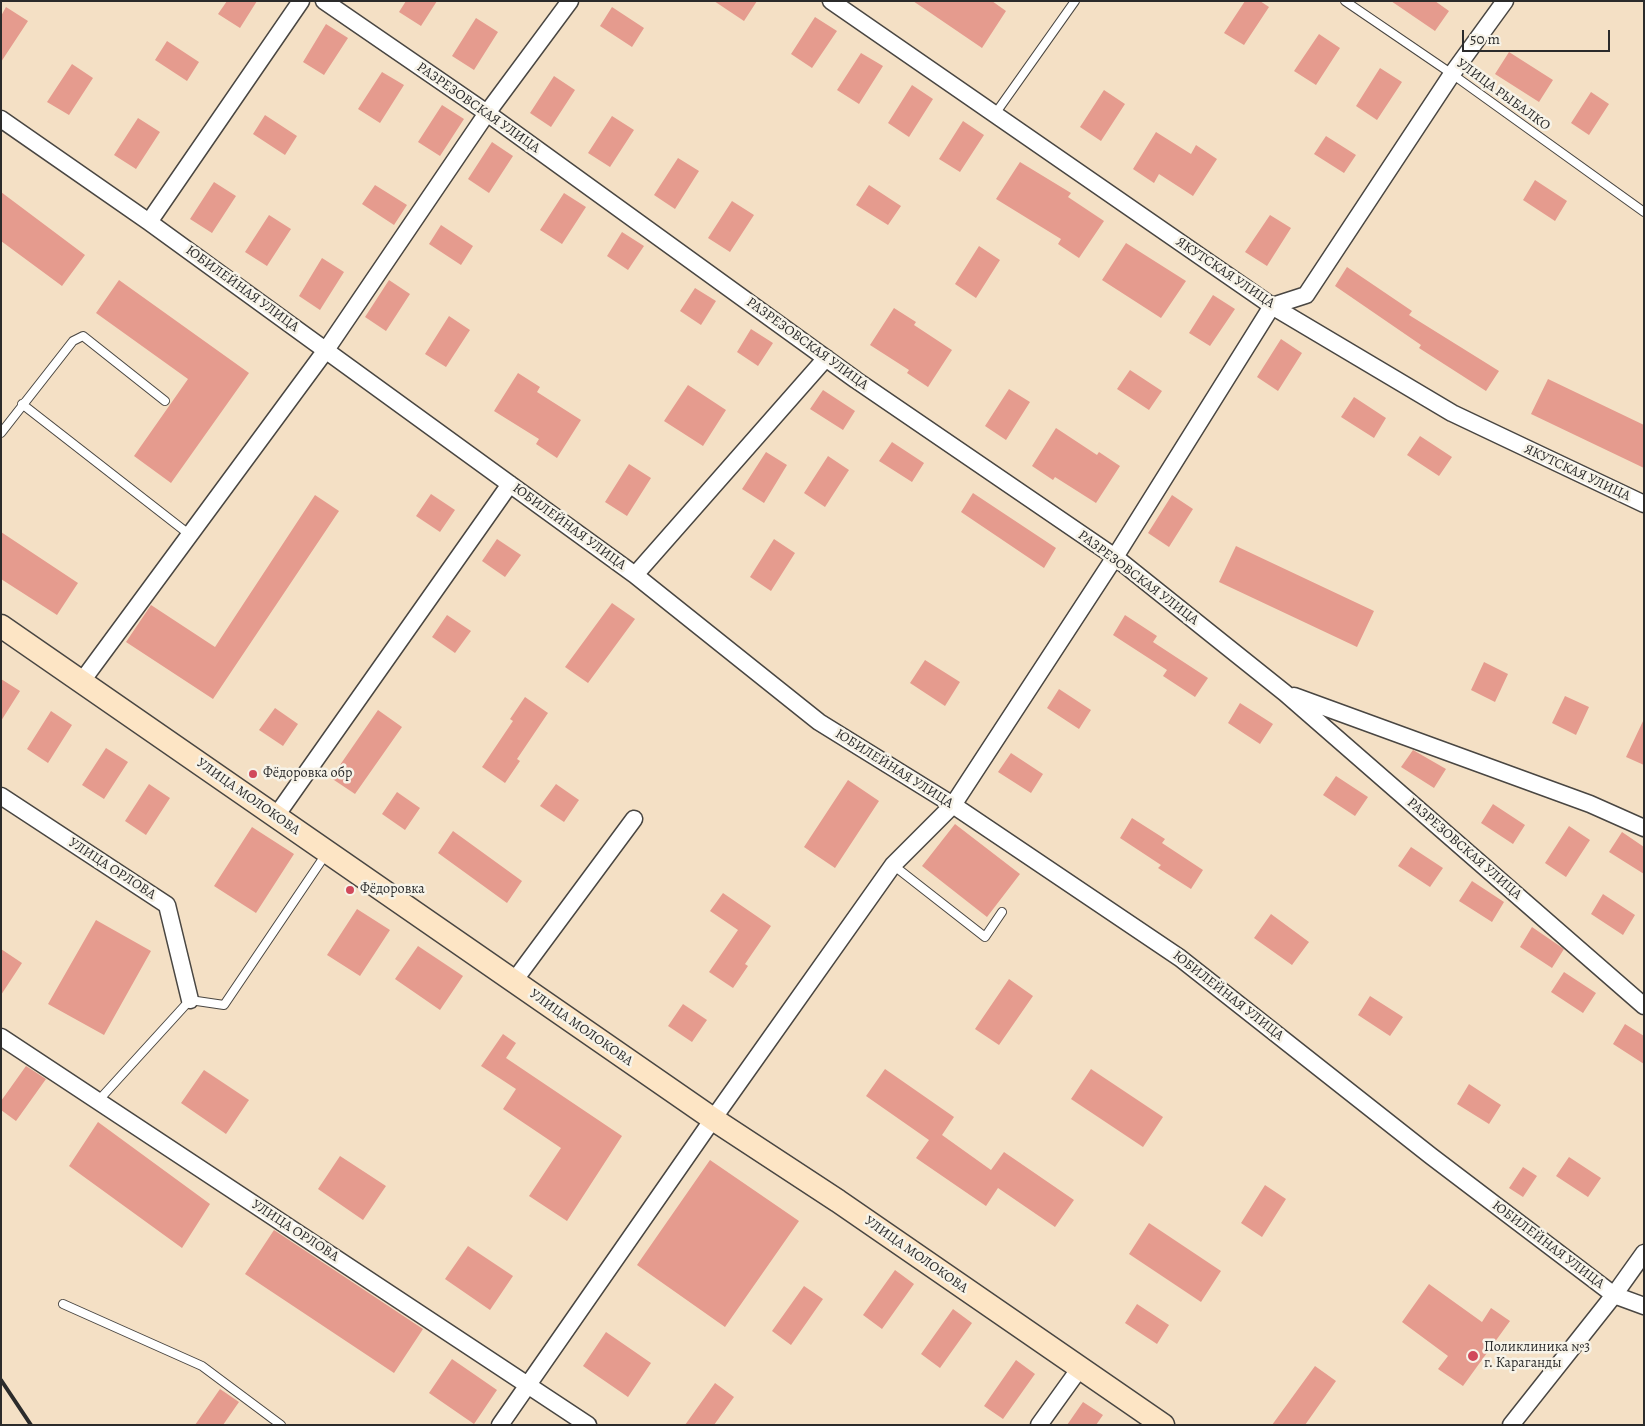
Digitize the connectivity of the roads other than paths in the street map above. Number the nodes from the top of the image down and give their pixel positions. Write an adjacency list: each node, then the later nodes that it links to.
1 (301, 1): 13 (street)
2 (324, 1): 9 (street, РАЗРЕЗОВСКАЯ УЛИЦА)
3 (570, 1): 9 (street)
4 (831, 1): 10 (street, ЯКУТСКАЯ УЛИЦА)
5 (1076, 1): 10 (lane)
6 (1345, 1): 8 (lane, УЛИЦА РЫБАЛКО)
7 (1505, 1): 8 (street)
8 (1452, 74): 12 (lane, УЛИЦА РЫБАЛКО); 14 (street)
9 (488, 113): 15 (street); 16 (street, РАЗРЕЗОВСКАЯ УЛИЦА)
10 (995, 114): 14 (street, ЯКУТСКАЯ УЛИЦА)
11 (1, 119): 13 (street, ЮБИЛЕЙНАЯ УЛИЦА)
12 (1644, 212)
13 (149, 222): 15 (street, ЮБИЛЕЙНАЯ УЛИЦА)
14 (1272, 306): 21 (street, ЯКУТСКАЯ УЛИЦА); 23 (street)
15 (326, 350): 20 (street, ЮБИЛЕЙНАЯ УЛИЦА); 22 (street)
16 (826, 358): 23 (street, РАЗРЕЗОВСКАЯ УЛИЦА); 24 (street)
17 (165, 401): 18 (lane)
18 (22, 404): 19 (lane); 22 (lane)
19 (1, 433)
20 (510, 484): 24 (street, ЮБИЛЕЙНАЯ УЛИЦА); 30 (street)
21 (1644, 504)
22 (190, 535): 26 (street)
23 (1116, 557): 27 (street, РАЗРЕЗОВСКАЯ УЛИЦА); 29 (street)
24 (635, 575): 29 (street, ЮБИЛЕЙНАЯ УЛИЦА)
25 (1, 626): 26 (street, УЛИЦА МОЛОКОВА)
26 (82, 681): 30 (street, УЛИЦА МОЛОКОВА)
27 (1285, 693): 32 (street, РАЗРЕЗОВСКАЯ УЛИЦА); 38 (street, РАЗРЕЗОВСКАЯ УЛИЦА)
28 (1, 796): 37 (street, УЛИЦА ОРЛОВА)
29 (953, 806): 34 (street); 43 (street, ЮБИЛЕЙНАЯ УЛИЦА)
30 (276, 816): 33 (street, УЛИЦА МОЛОКОВА)
31 (634, 819): 36 (street)
32 (1644, 828)
33 (327, 852): 36 (street, УЛИЦА МОЛОКОВА); 37 (lane)
34 (893, 865): 35 (lane); 41 (street)
35 (1002, 912)
36 (514, 981): 41 (street, УЛИЦА МОЛОКОВА)
37 (190, 1000): 40 (lane)
38 (1644, 1006)
39 (1, 1037): 40 (street, УЛИЦА ОРЛОВА)
40 (98, 1101): 47 (street, УЛИЦА ОРЛОВА)
41 (712, 1119): 46 (street, УЛИЦА МОЛОКОВА); 47 (street)
42 (1644, 1254): 43 (street)
43 (1614, 1295): 45 (street, ЮБИЛЕЙНАЯ УЛИЦА); 53 (street)
44 (63, 1304): 48 (lane)
45 (1644, 1306)
46 (1080, 1368): 51 (street); 52 (street, УЛИЦА МОЛОКОВА)
47 (530, 1386): 49 (street); 50 (street, УЛИЦА ОРЛОВА)
48 (281, 1425)
49 (500, 1425)
50 (588, 1425)
51 (1039, 1425)
52 (1164, 1425)
53 (1511, 1425)

